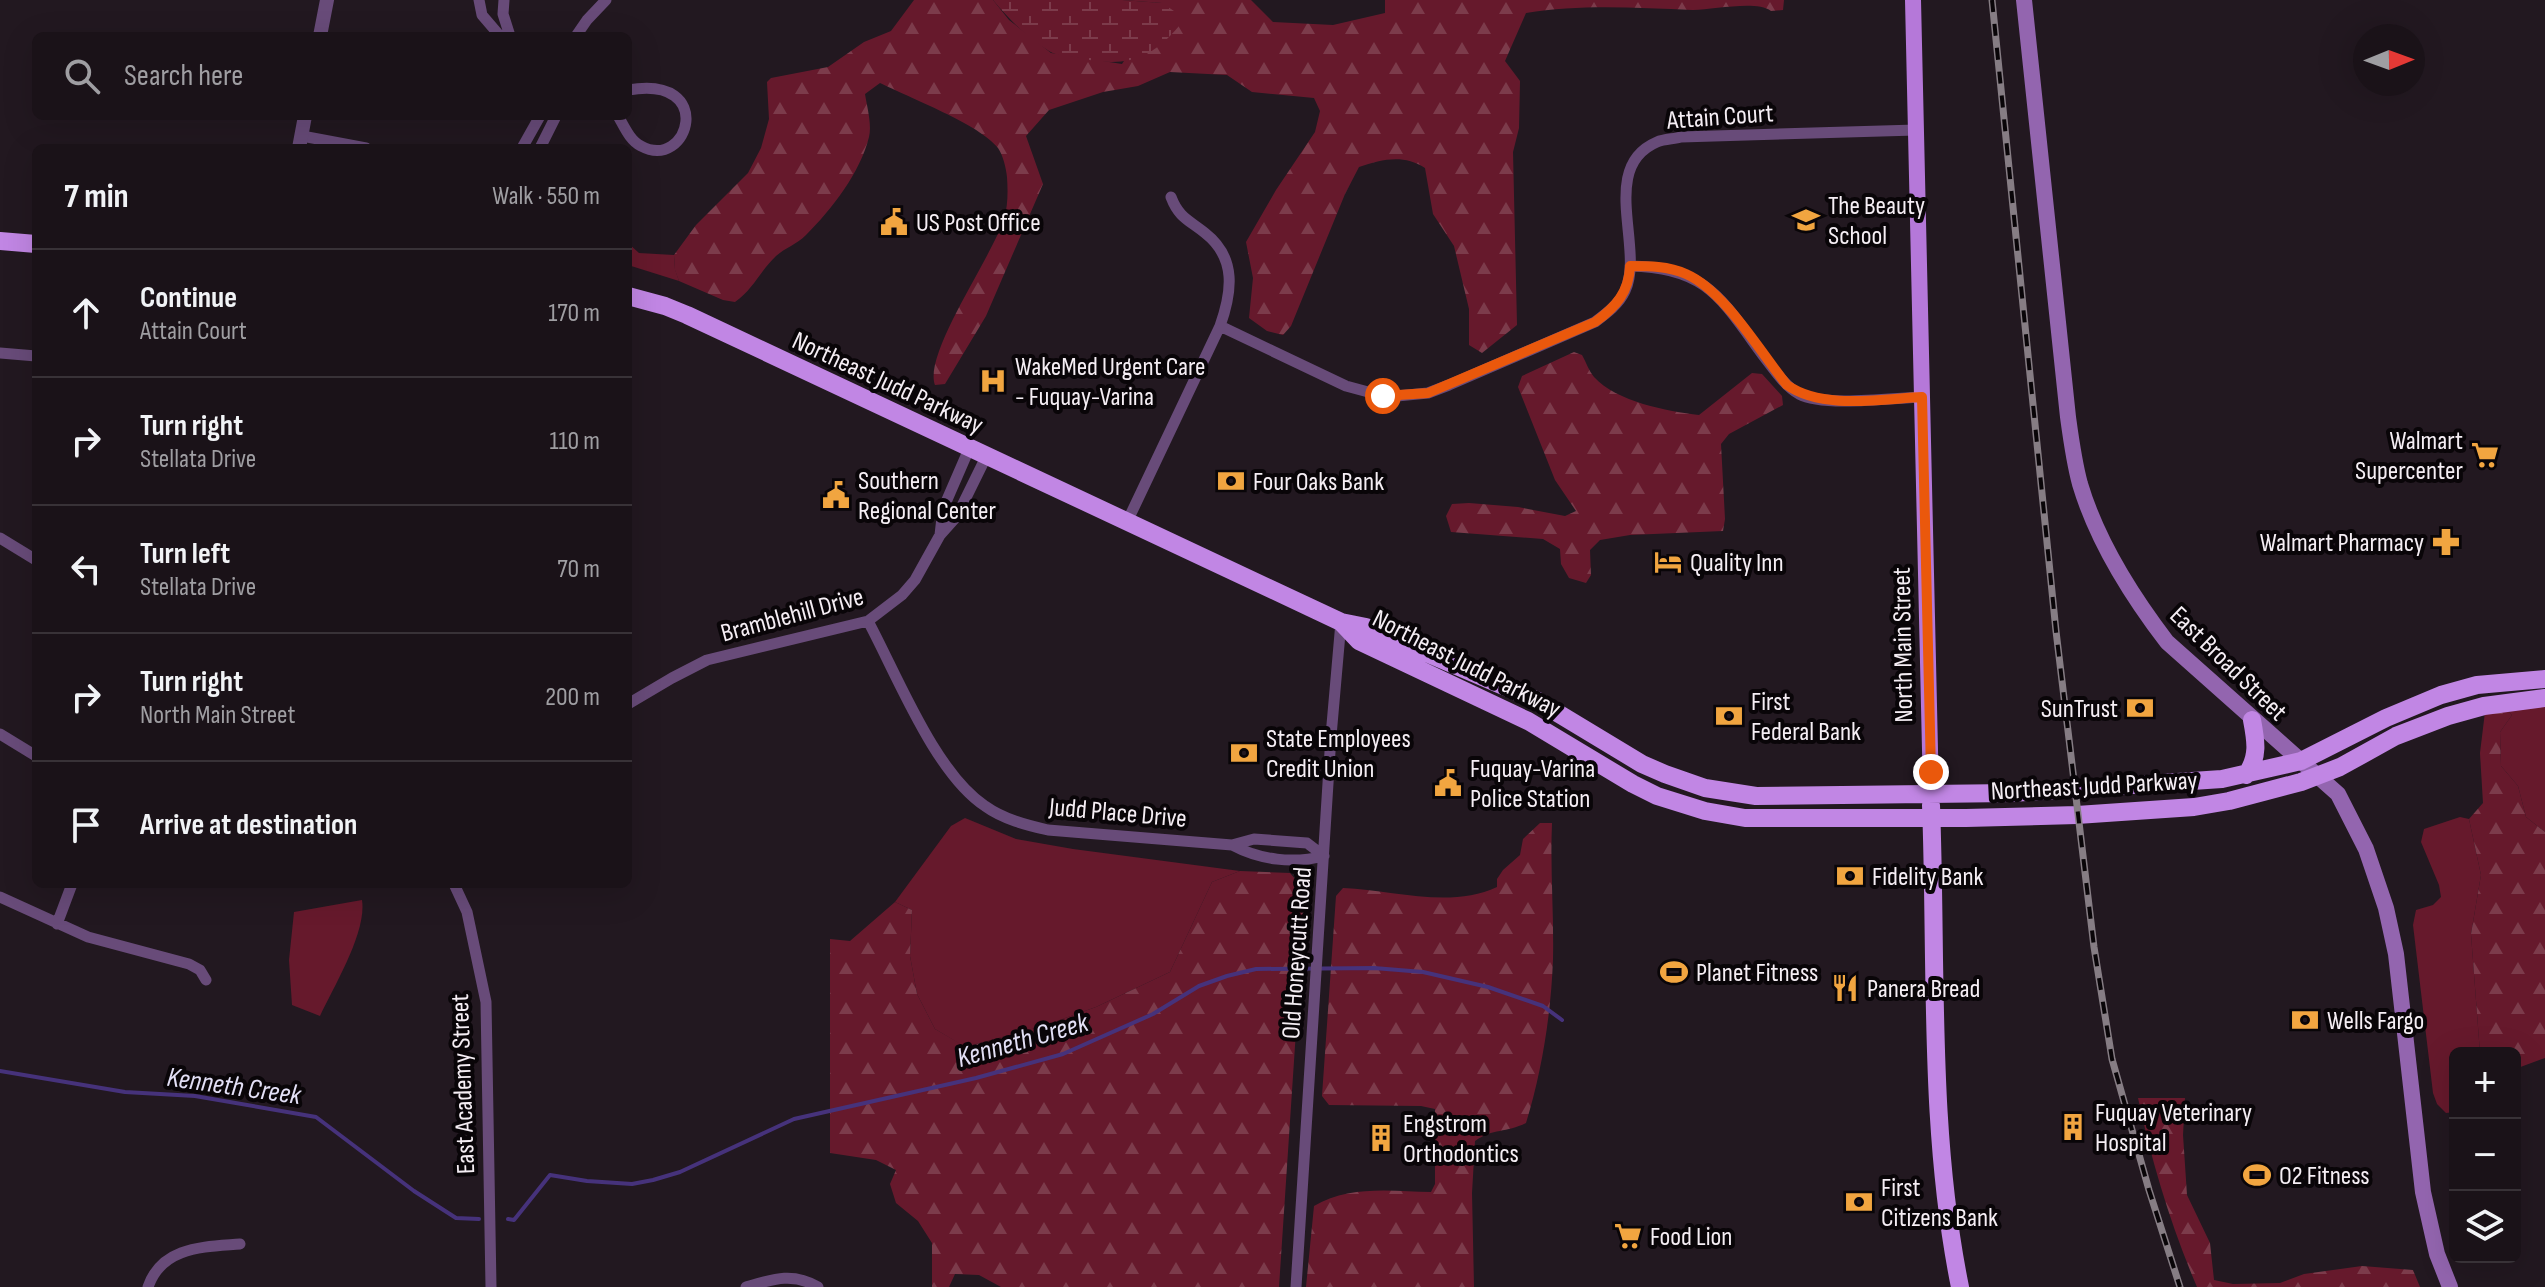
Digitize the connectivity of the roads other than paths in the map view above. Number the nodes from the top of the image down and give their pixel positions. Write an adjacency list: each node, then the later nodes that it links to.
1 (327, 0): 7 (street)
2 (479, 0): 8 (street)
3 (504, 0): 9 (street)
4 (606, 0): 10 (street)
5 (1913, 0): 16 (main road, North Main Street)
6 (2024, 0): 40 (main road, East Broad Street)
7 (321, 32)
8 (497, 32)
9 (509, 32)
10 (579, 32)
11 (632, 90): 15 (street)
12 (304, 120): 17 (street)
13 (538, 120): 19 (street)
14 (554, 120): 20 (street)
15 (620, 120)
16 (1916, 130): 24 (street, Attain Court); 29 (main road, North Main Street)
17 (300, 142): 18 (street)
18 (322, 144)
19 (524, 144)
20 (542, 144)
21 (1171, 197): 26 (street)
22 (0, 241): 23 (highway)
23 (32, 244)
24 (1630, 266): 26 (street, Attain Court); 29 (street)
25 (632, 297): 30 (highway, Northeast Judd Parkway)
26 (1220, 326): 31 (street)
27 (0, 353): 28 (street)
28 (32, 356)
29 (1922, 397): 48 (main road, North Main Street)
30 (977, 453): 31 (highway, Northeast Judd Parkway); 32 (street, Bramblehill Drive); 32 (street, Bramblehill Drive)
31 (1127, 522): 36 (highway, Northeast Judd Parkway)
32 (940, 535): 35 (street, Bramblehill Drive)
33 (0, 538): 34 (street)
34 (32, 558)
35 (868, 621): 39 (street, Bramblehill Drive); 50 (street, Judd Place Drive)
36 (1341, 622): 44 (highway, Northeast Judd Parkway); 45 (highway, Northeast Judd Parkway); 51 (street, Old Honeycutt Road)
37 (2545, 679): 43 (highway, Northeast Judd Parkway)
38 (2545, 698): 47 (highway, Northeast Judd Parkway)
39 (632, 702)
40 (2252, 720): 43 (main road, East Broad Street); 46 (highway)
41 (0, 734): 42 (street)
42 (32, 754)
43 (2301, 761): 46 (highway, Northeast Judd Parkway); 47 (main road, East Broad Street)
44 (1611, 771): 45 (highway); 49 (highway, Northeast Judd Parkway)
45 (1665, 774): 48 (highway, Northeast Judd Parkway)
46 (2246, 775): 48 (highway, Northeast Judd Parkway)
47 (2318, 775): 49 (highway, Northeast Judd Parkway); 64 (main road, East Broad Street)
48 (1931, 794): 49 (highway, North Main Street)
49 (1932, 818): 63 (highway, North Main Street)
50 (1232, 845): 51 (street, Judd Place Drive); 51 (street, Judd Place Drive)
51 (1324, 856): 62 (street, Old Honeycutt Road)
52 (70, 888): 55 (street)
53 (456, 888): 59 (street, East Academy Street)
54 (0, 897): 55 (street)
55 (57, 924): 56 (street)
56 (206, 980)
57 (240, 1244): 58 (street)
58 (148, 1287)
59 (491, 1287)
60 (746, 1287): 61 (street)
61 (818, 1287)
62 (1296, 1287)
63 (1960, 1287)
64 (2450, 1287)

